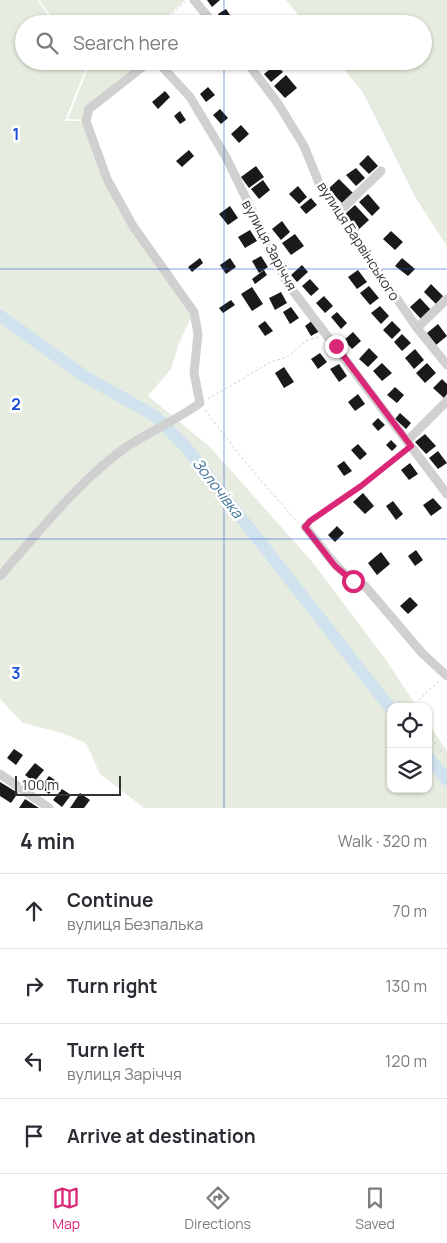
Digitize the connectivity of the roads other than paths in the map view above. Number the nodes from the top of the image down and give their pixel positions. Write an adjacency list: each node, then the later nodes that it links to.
1 (194, 0): 2 (street)
2 (206, 15)
3 (139, 70): 15 (street)
4 (165, 70): 12 (street, вулиця Заріччя)
5 (253, 70): 7 (street, вулиця Барвінського)
6 (381, 171): 7 (street)
7 (338, 214): 9 (street, вулиця Барвінського)
8 (447, 298): 9 (street)
9 (417, 328): 10 (street, вулиця Барвінського)
10 (447, 365)
11 (447, 401): 12 (street)
12 (410, 443): 13 (street, вулиця Заріччя)
13 (447, 494)
14 (305, 527): 16 (street)
15 (0, 576)
16 (446, 675)
17 (0, 774): 18 (street)
18 (49, 808)

